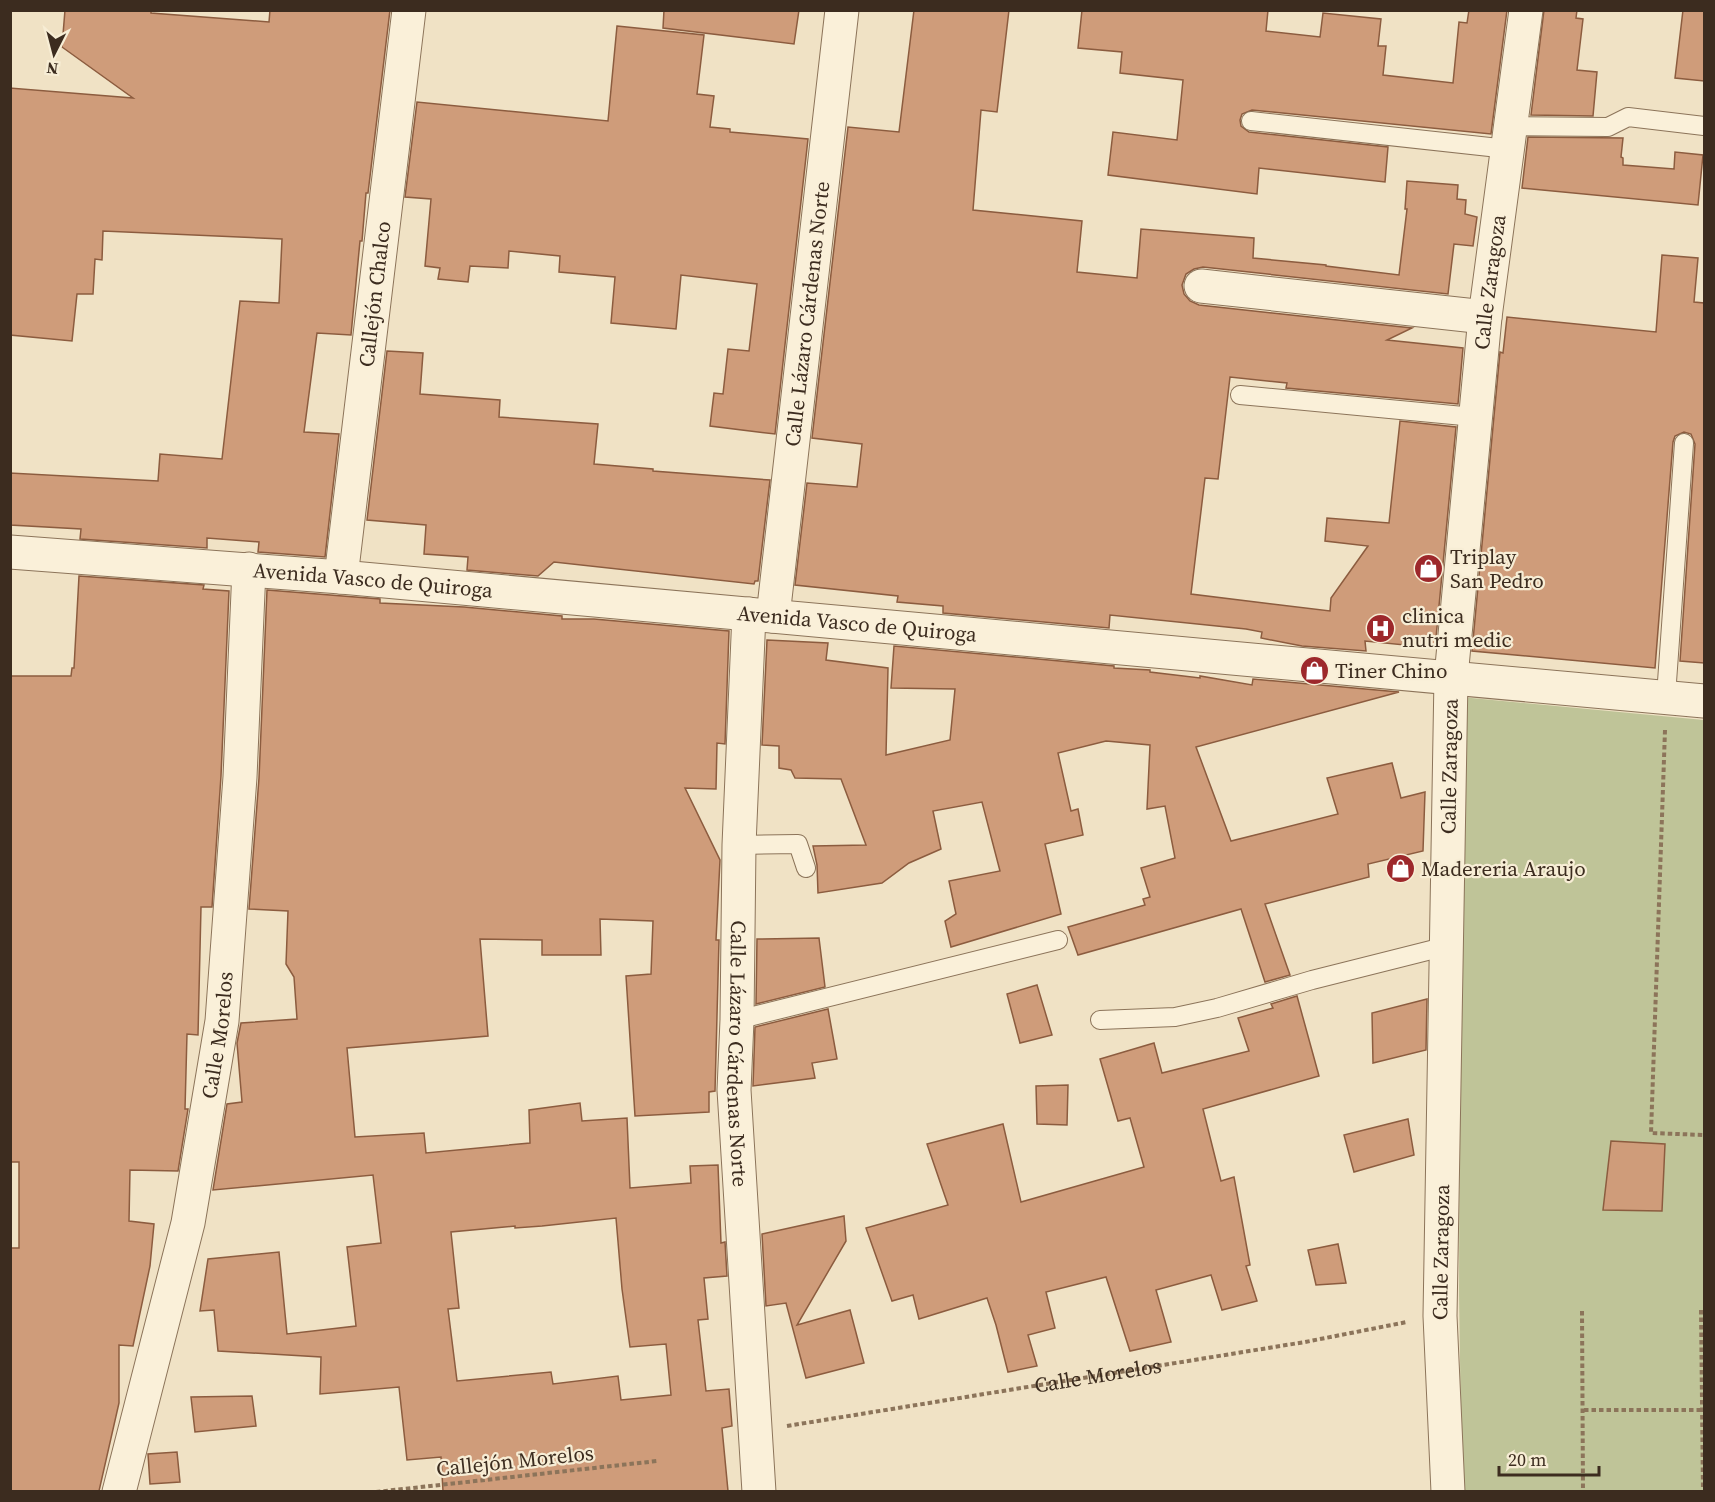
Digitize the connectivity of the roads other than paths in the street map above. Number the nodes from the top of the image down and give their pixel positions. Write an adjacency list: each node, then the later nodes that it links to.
1 (409, 10): 14 (street, Callejón Chalco)
2 (842, 10): 15 (street, Calle Lázaro Cárdenas Norte)
3 (1526, 10): 6 (street, Calle Zaragoza)
4 (1251, 121): 6 (lane)
5 (1704, 126): 6 (lane)
6 (1509, 137): 8 (street, Calle Zaragoza)
7 (1201, 286): 8 (street)
8 (1485, 316): 10 (street, Calle Zaragoza)
9 (1240, 395): 10 (lane)
10 (1474, 417): 16 (street, Calle Zaragoza)
11 (1684, 443): 17 (lane)
12 (10, 552): 13 (street, Avenida Vasco de Quiroga)
13 (249, 569): 14 (street, Avenida Vasco de Quiroga); 25 (street, Calle Morelos)
14 (341, 577): 15 (street, Avenida Vasco de Quiroga)
15 (761, 614): 16 (street, Avenida Vasco de Quiroga); 19 (street, Calle Lázaro Cárdenas Norte)
16 (1451, 677): 17 (street, Avenida Vasco de Quiroga); 22 (street, Calle Zaragoza)
17 (1665, 696): 18 (street, Avenida Vasco de Quiroga)
18 (1704, 701)
19 (739, 845): 20 (lane); 23 (street, Calle Lázaro Cárdenas Norte)
20 (806, 868)
21 (1058, 940): 23 (lane)
22 (1447, 946): 24 (lane); 27 (street, Calle Zaragoza)
23 (737, 1020): 26 (street, Calle Lázaro Cárdenas Norte)
24 (1100, 1020)
25 (119, 1491)
26 (759, 1491)
27 (1448, 1491)

